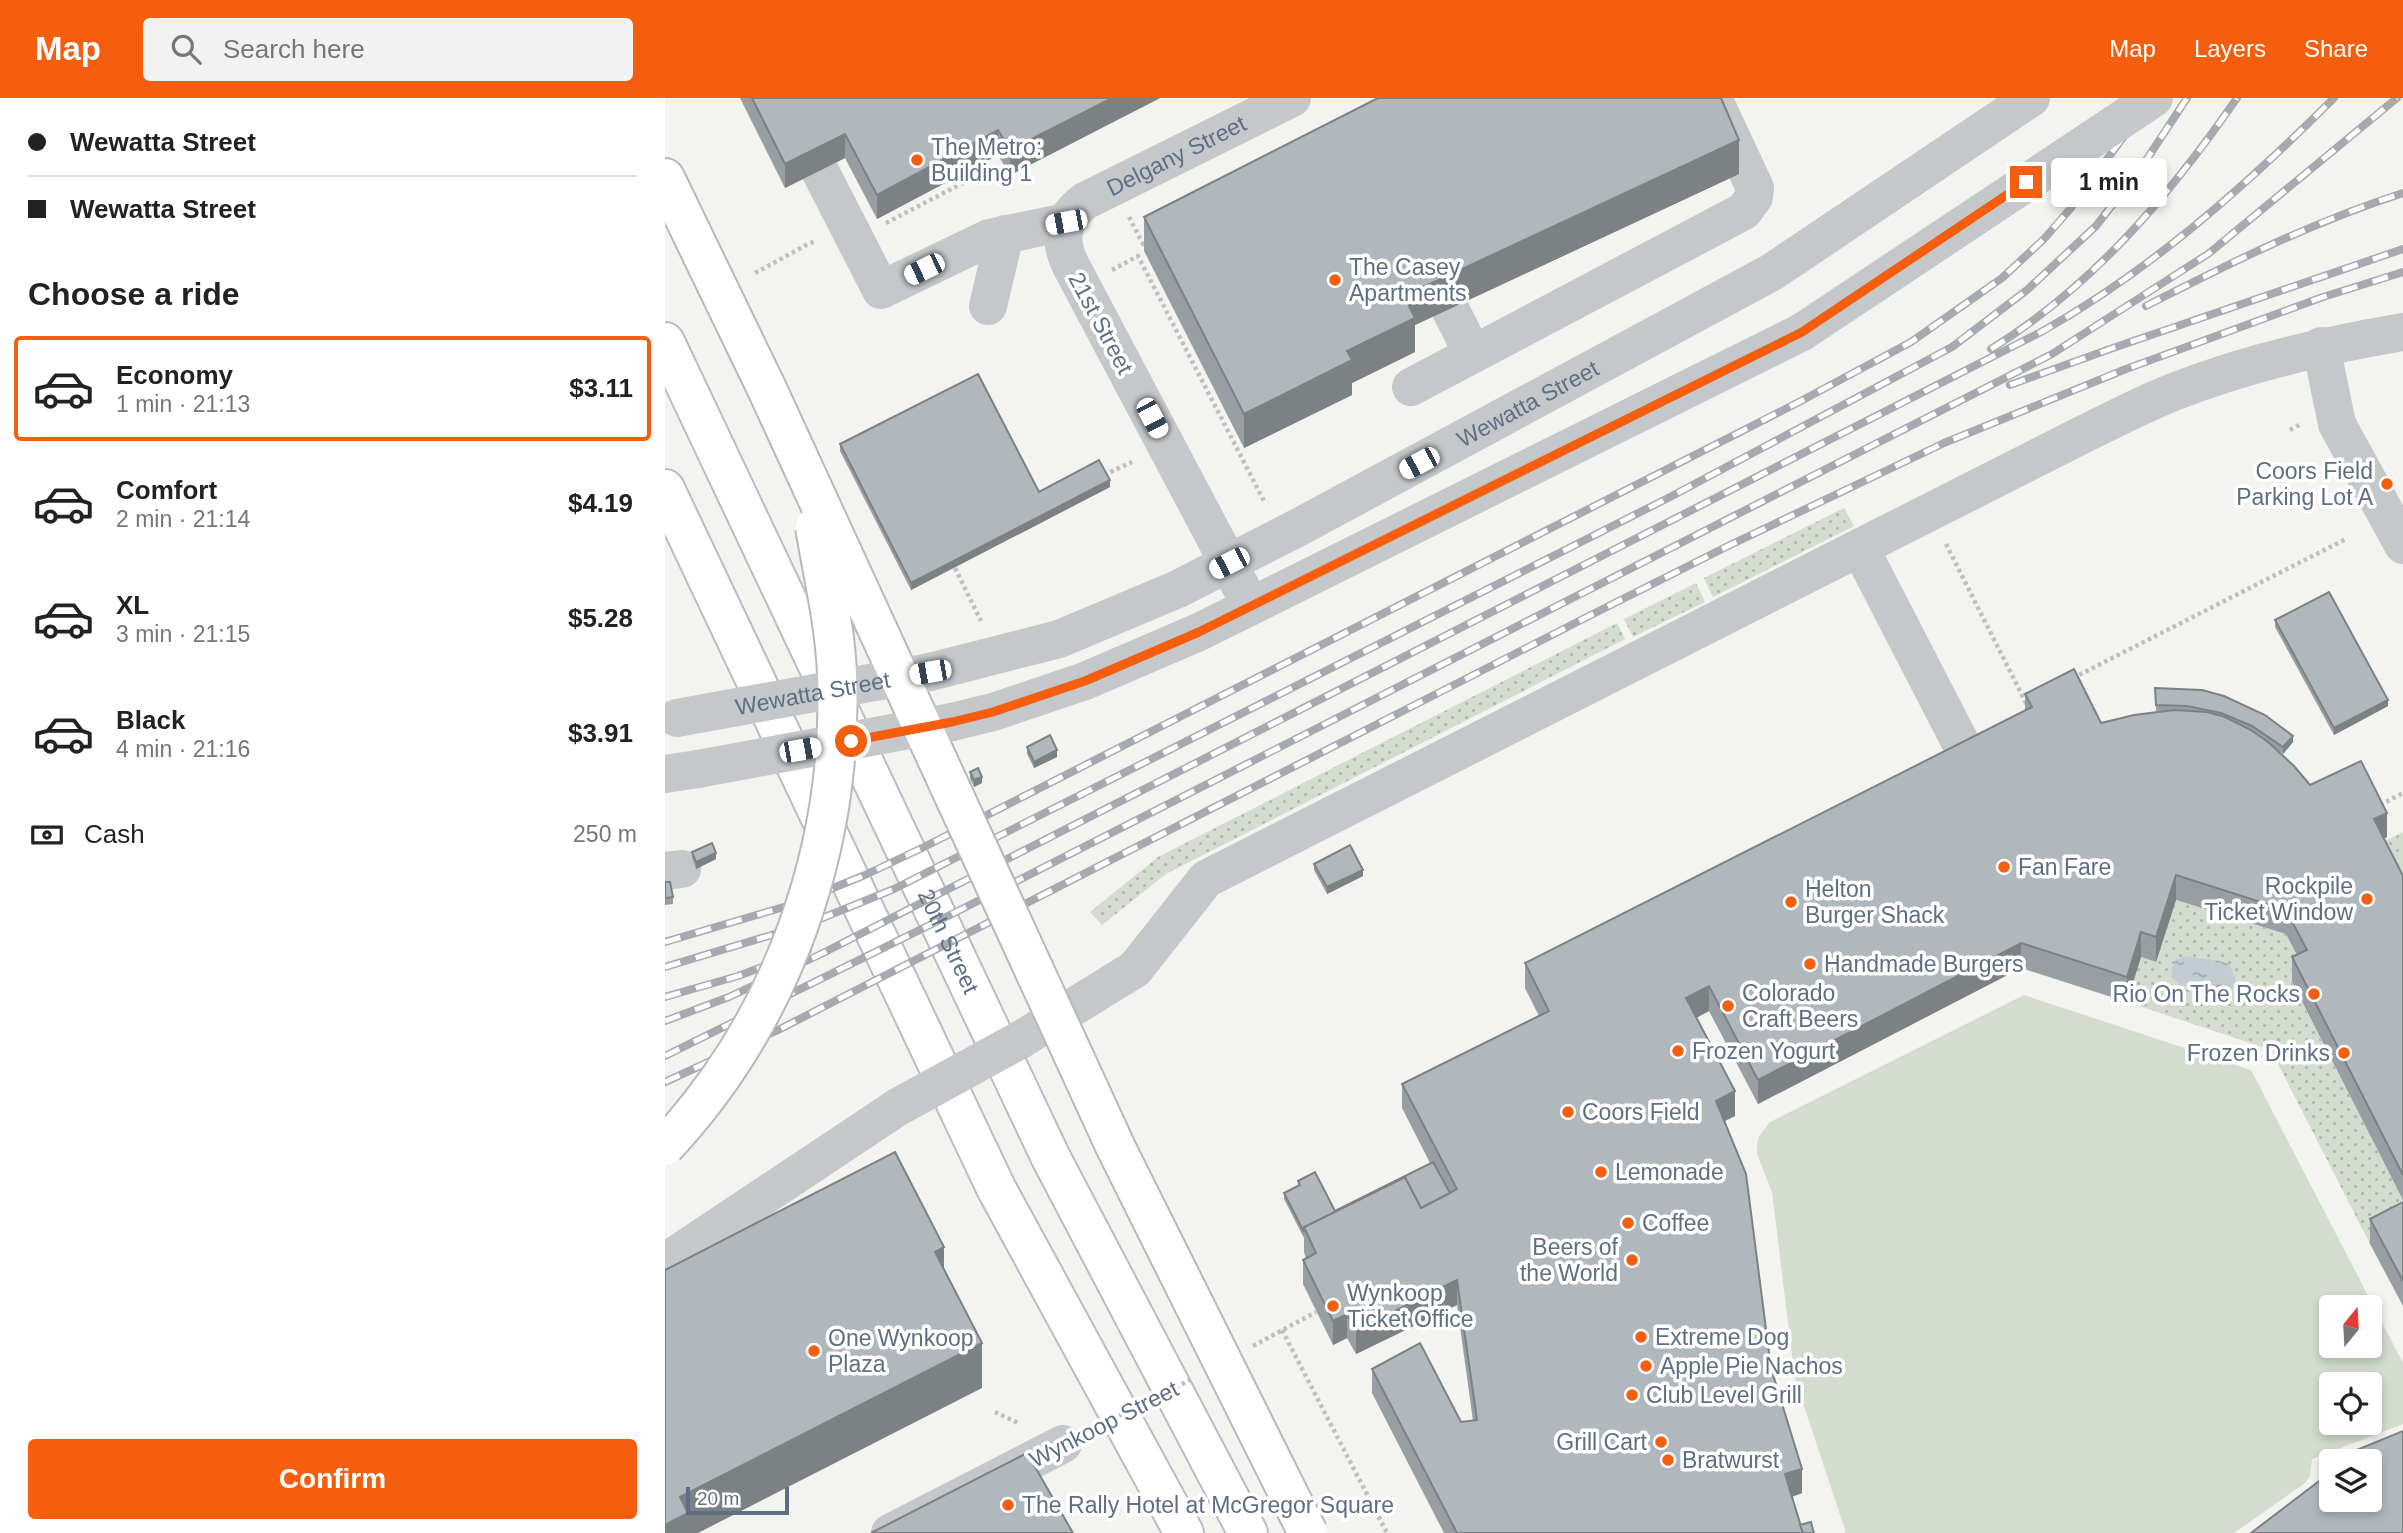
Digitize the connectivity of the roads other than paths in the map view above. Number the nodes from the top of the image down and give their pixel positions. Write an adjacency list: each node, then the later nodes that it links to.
1 (1292, 98): 7 (street, Delgany Street)
2 (1713, 98): 14 (street)
3 (2031, 98): 20 (street, Wewatta Street)
4 (2154, 98): 21 (street, bridge)
5 (820, 171): 8 (street)
6 (665, 178): 16 (main road)
7 (1066, 222): 8 (street); 20 (street, 21st Street)
8 (1005, 234): 9 (street)
9 (988, 306)
10 (1450, 309): 14 (street)
11 (2403, 332): 13 (street)
12 (665, 342): 30 (main road, 20th Street)
13 (2321, 346): 18 (street); 19 (street)
14 (1473, 354): 15 (street)
15 (1411, 387)
16 (767, 389): 25 (main road, bridge); 31 (main road, bridge)
17 (665, 489): 29 (main road)
18 (2403, 545)
19 (1860, 548): 23 (street); 26 (street, bridge)
20 (1229, 563): 21 (street, 21st Street); 22 (street, Wewatta Street, bridge)
21 (1251, 606): 24 (street, bridge)
22 (671, 719)
23 (1971, 763)
24 (682, 771)
25 (665, 1146)
26 (665, 1262)
27 (1063, 1444): 28 (street, Wynkoop Street)
28 (890, 1533)
29 (1184, 1533)
30 (1248, 1533)
31 (1308, 1533)

